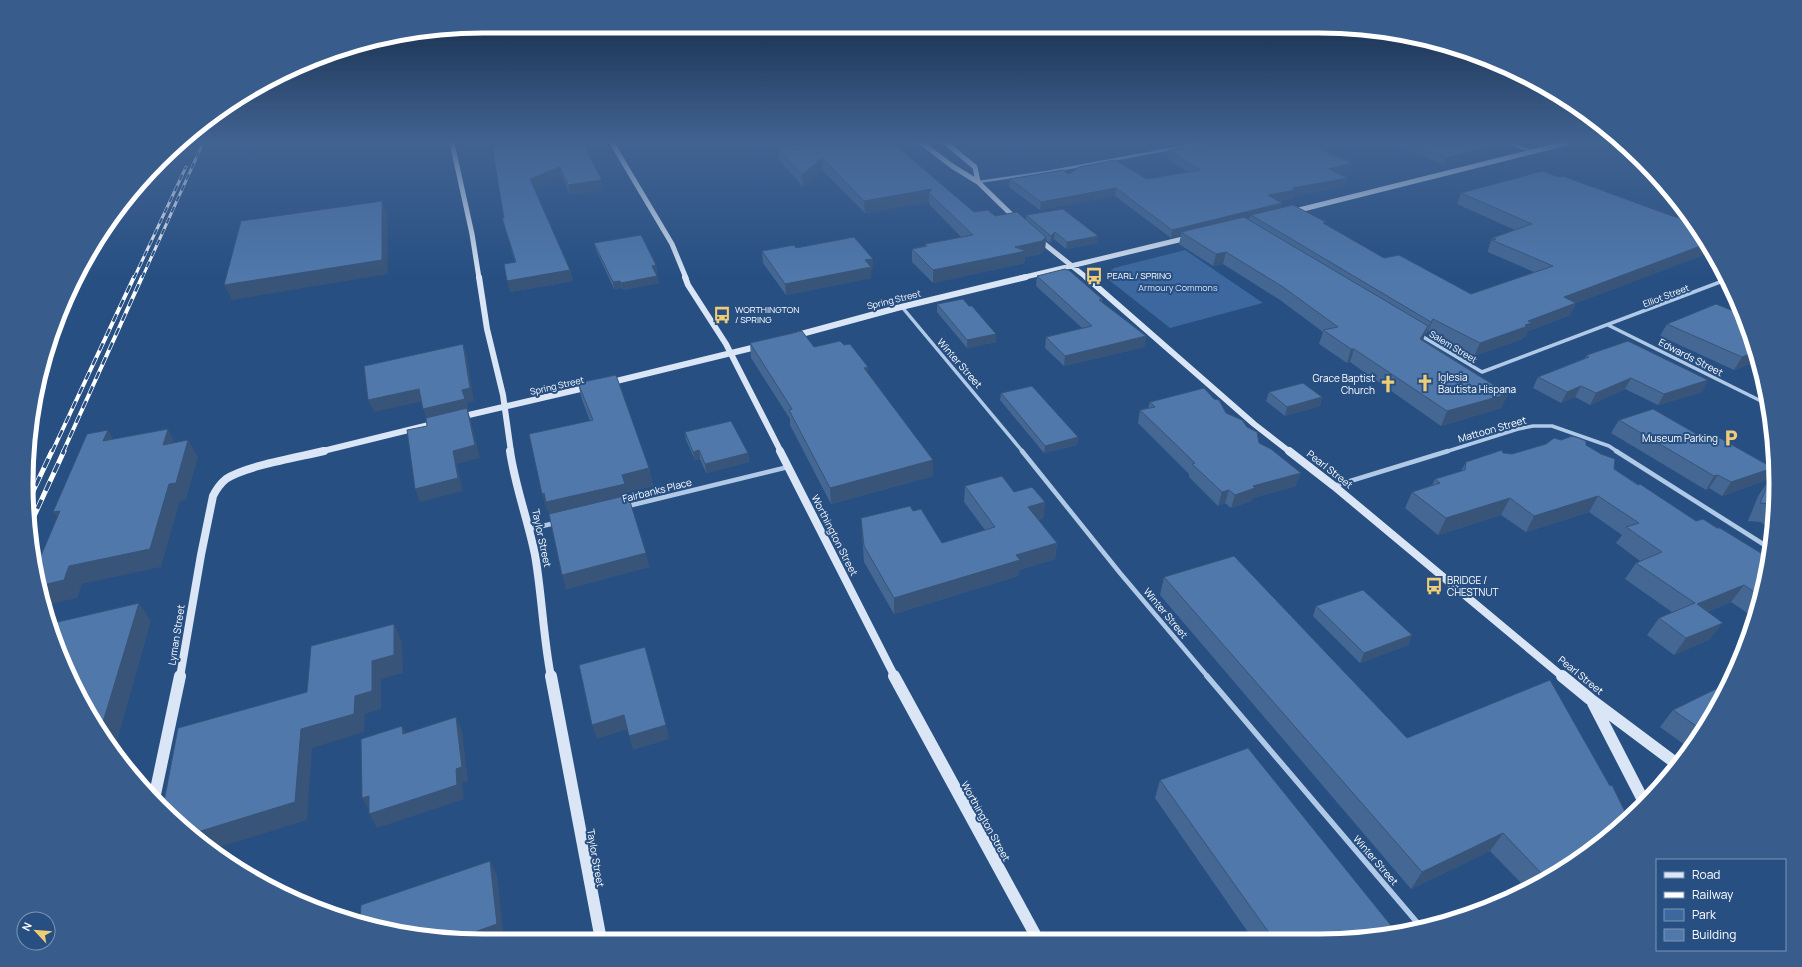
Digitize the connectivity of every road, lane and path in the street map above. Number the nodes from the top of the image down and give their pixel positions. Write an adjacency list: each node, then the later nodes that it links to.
1 (462, 188): 18 (main road, Taylor Street)
2 (639, 188): 16 (main road, Worthington Street)
3 (984, 188): 6 (main road)
4 (1387, 188): 5 (main road)
5 (1283, 214)
6 (1025, 228)
7 (1031, 233): 9 (main road, Pearl Street)
8 (1196, 236): 9 (main road, Spring Street)
9 (1074, 266): 11 (main road, Spring Street); 21 (main road, Pearl Street)
10 (1722, 281): 12 (street, Elliot Street)
11 (902, 307): 14 (main road, Spring Street); 30 (street, Winter Street)
12 (1608, 325): 13 (street, Salem Street); 17 (street, Edwards Street)
13 (1419, 334)
14 (789, 338)
15 (768, 344): 16 (main road, Spring Street)
16 (731, 353): 18 (main road, Spring Street); 19 (main road, Worthington Street)
17 (1761, 401)
18 (505, 407): 20 (main road, Spring Street); 24 (main road, Taylor Street)
19 (788, 467): 22 (street, Fairbanks Place); 32 (main road, Worthington Street)
20 (226, 479): 28 (main road, Lyman Street)
21 (1334, 486): 25 (street, Mattoon Street); 26 (main road, Pearl Street)
22 (620, 508)
23 (559, 522): 24 (street)
24 (530, 530): 31 (main road, Taylor Street)
25 (1765, 545)
26 (1590, 699): 27 (main road, Pearl Street); 29 (main road)
27 (1673, 761)
28 (155, 792)
29 (1642, 797)
30 (1417, 923)
31 (599, 934)
32 (1035, 934)

